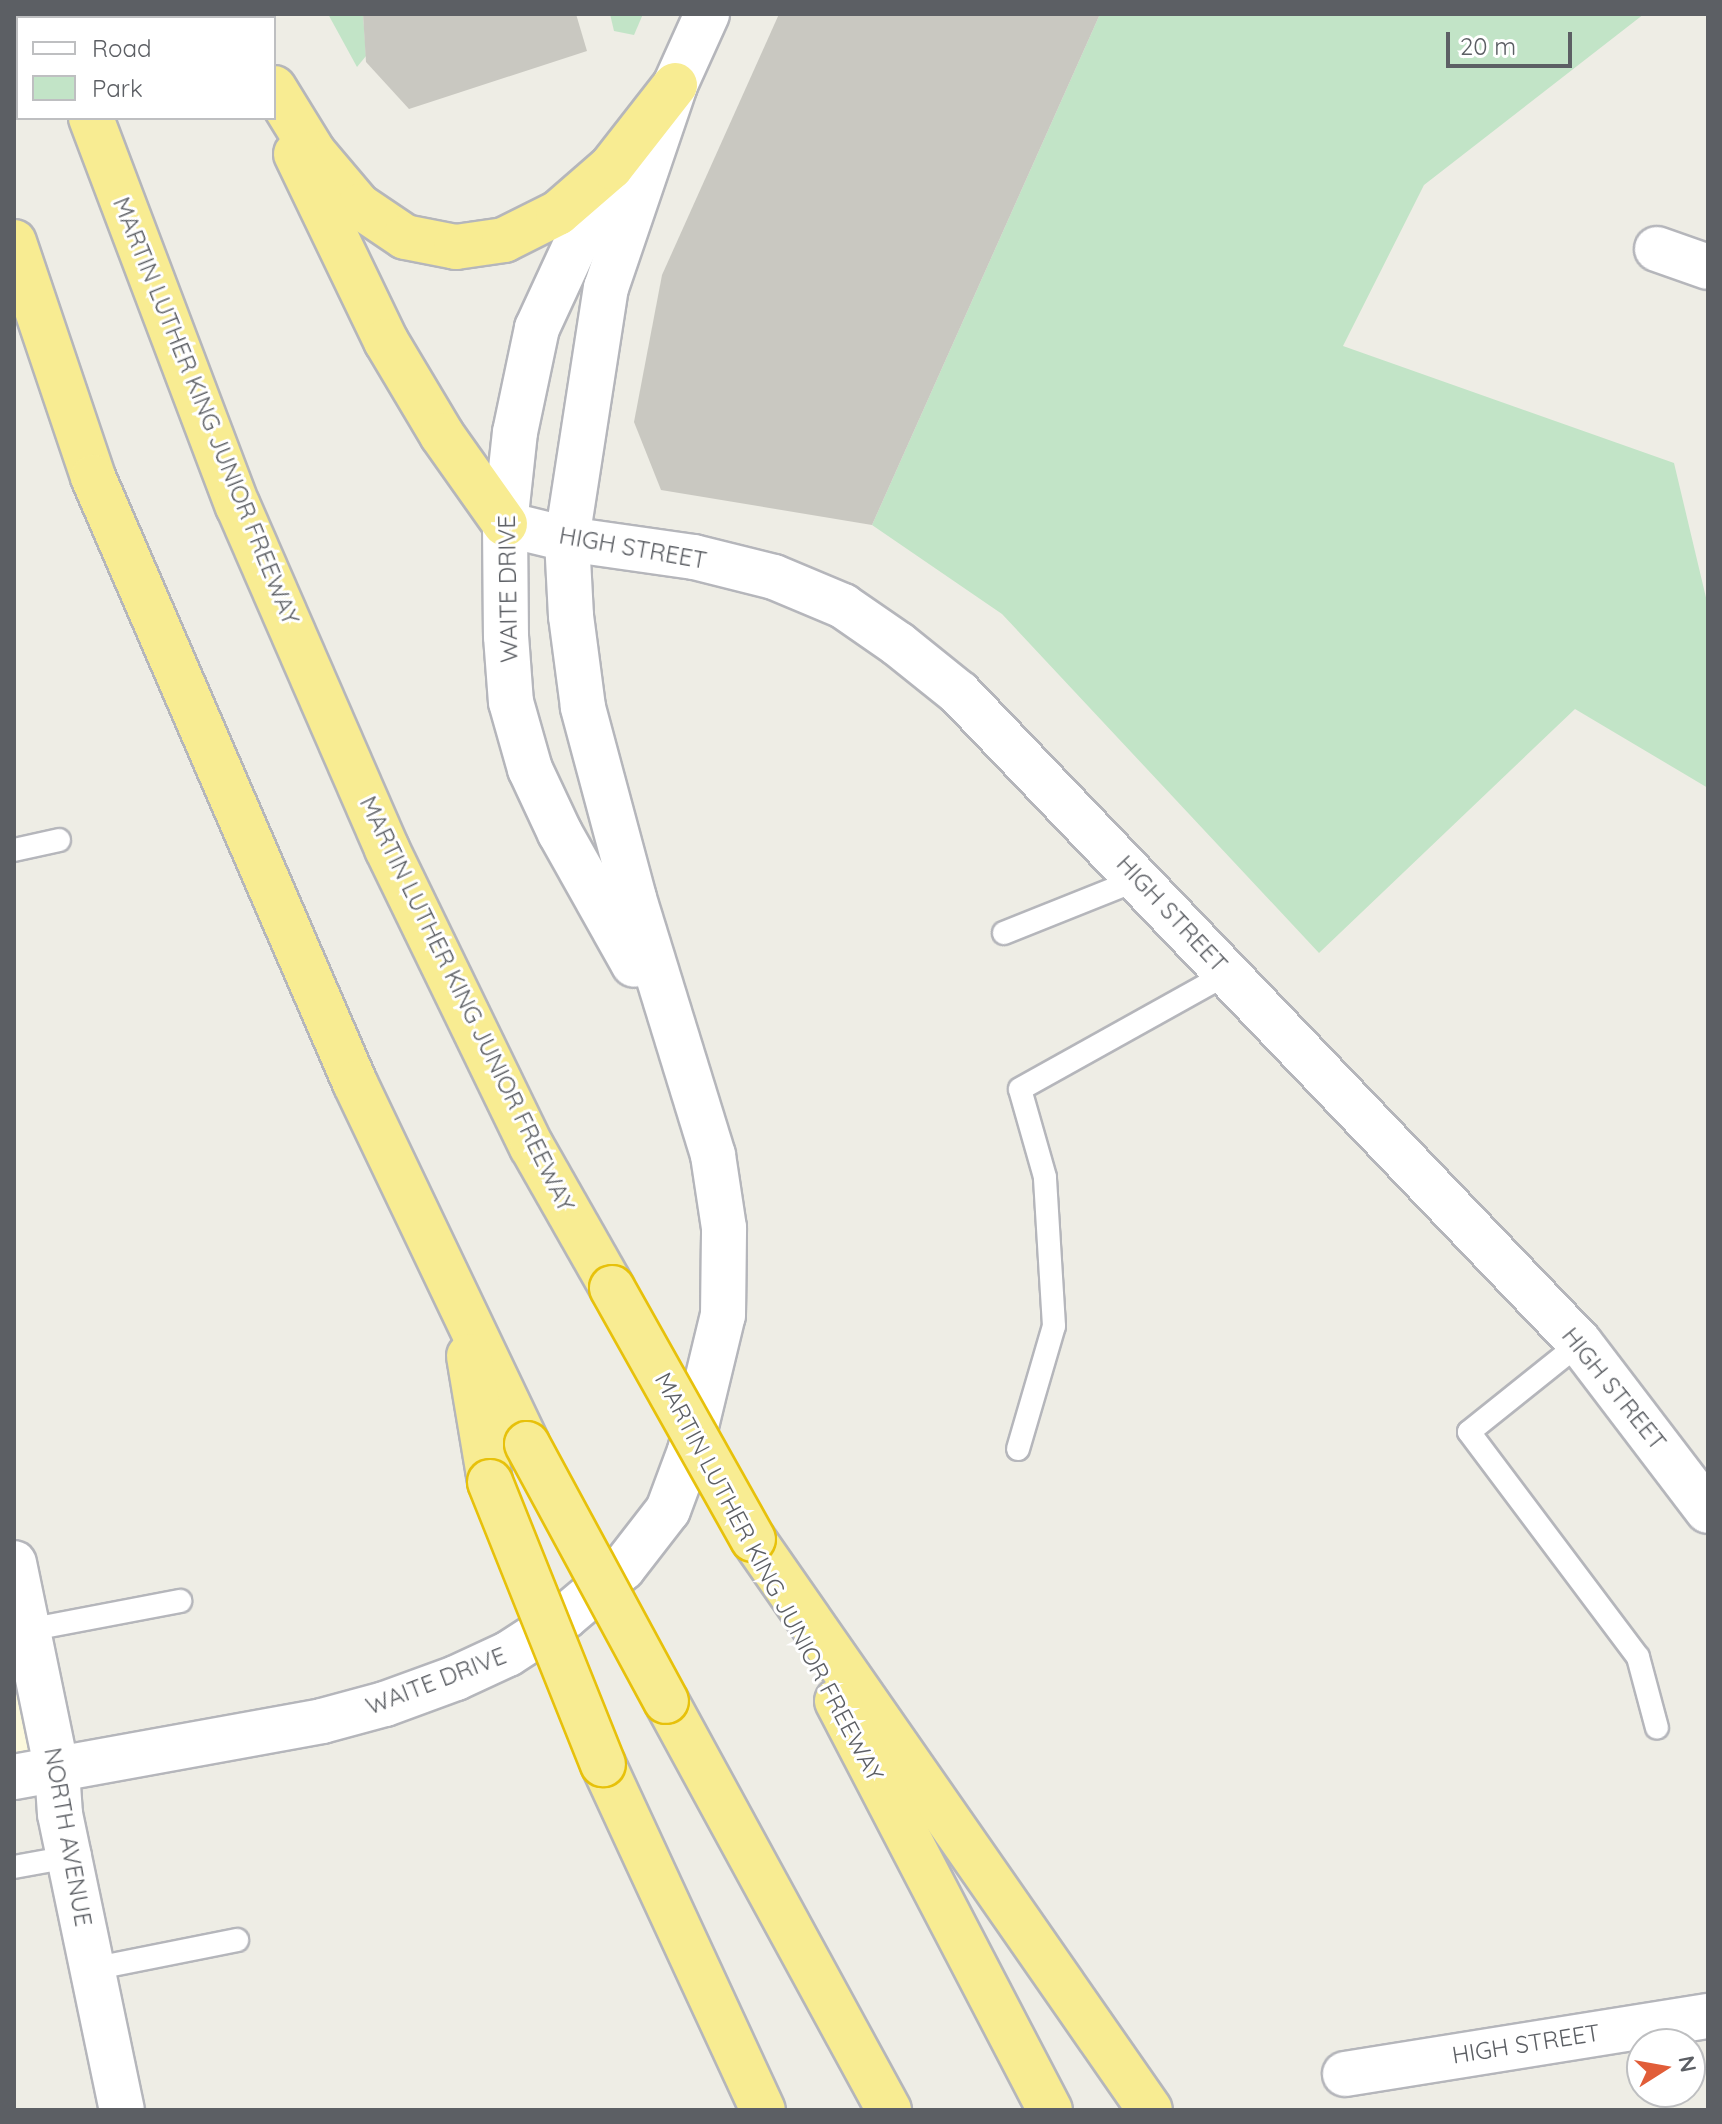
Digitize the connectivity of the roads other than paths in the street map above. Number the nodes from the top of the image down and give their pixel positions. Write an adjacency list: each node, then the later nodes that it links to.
1 (707, 14): 2 (main road, WAITE DRIVE)
2 (675, 85): 3 (highway); 9 (main road, WAITE DRIVE); 10 (main road, WAITE DRIVE)
3 (276, 91)
4 (276, 109): 9 (highway)
5 (92, 120): 21 (highway, MARTIN LUTHER KING JUNIOR FREEWAY, bridge)
6 (14, 242): 17 (highway)
7 (1657, 249): 8 (main road)
8 (1708, 267)
9 (505, 524): 10 (main road, HIGH STREET); 16 (main road, WAITE DRIVE)
10 (567, 539): 13 (main road, HIGH STREET); 16 (main road, WAITE DRIVE)
11 (59, 840): 12 (lane)
12 (14, 850)
13 (1139, 879): 14 (lane); 15 (main road, HIGH STREET)
14 (1004, 933)
15 (1228, 973): 18 (main road, HIGH STREET); 19 (lane)
16 (695, 1089): 26 (main road, WAITE DRIVE)
17 (461, 1306): 35 (highway, bridge); 36 (highway, bridge)
18 (1580, 1343): 20 (main road, HIGH STREET); 25 (lane)
19 (1018, 1449)
20 (1708, 1511)
21 (753, 1539): 37 (highway, MARTIN LUTHER KING JUNIOR FREEWAY); 38 (highway)
22 (14, 1563): 24 (main road, NORTH AVENUE)
23 (180, 1601): 24 (lane)
24 (28, 1630): 26 (main road, NORTH AVENUE)
25 (1657, 1728)
26 (57, 1770): 27 (main road, WAITE DRIVE); 28 (main road, NORTH AVENUE)
27 (14, 1777)
28 (69, 1857): 29 (lane); 31 (main road, NORTH AVENUE)
29 (14, 1867)
30 (237, 1940): 31 (lane)
31 (92, 1969): 34 (main road, NORTH AVENUE)
32 (1708, 2016): 33 (main road, HIGH STREET)
33 (1345, 2074)
34 (122, 2110)
35 (763, 2110)
36 (889, 2110)
37 (1050, 2110)
38 (1150, 2110)

